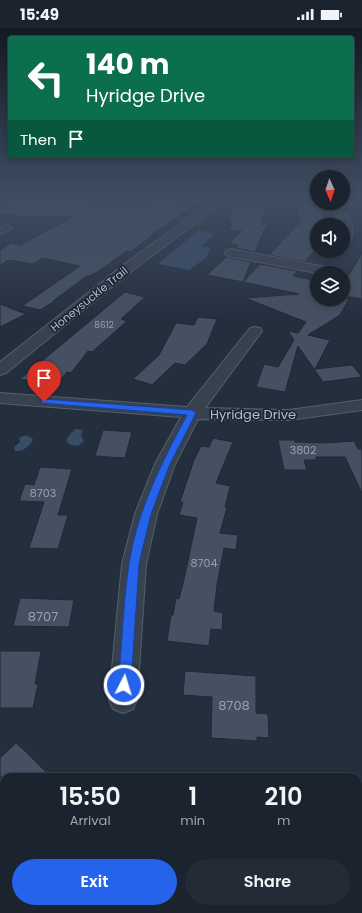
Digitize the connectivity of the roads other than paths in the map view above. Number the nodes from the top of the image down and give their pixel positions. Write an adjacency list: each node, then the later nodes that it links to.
1 (169, 237): 5 (street, Honeysuckle Trail)
2 (231, 253): 3 (street)
3 (331, 260)
4 (255, 331): 8 (street)
5 (0, 370)
6 (0, 398): 8 (street, Hyridge Drive)
7 (362, 405): 8 (street, Hyridge Drive)
8 (192, 413): 9 (street)
9 (123, 700)

